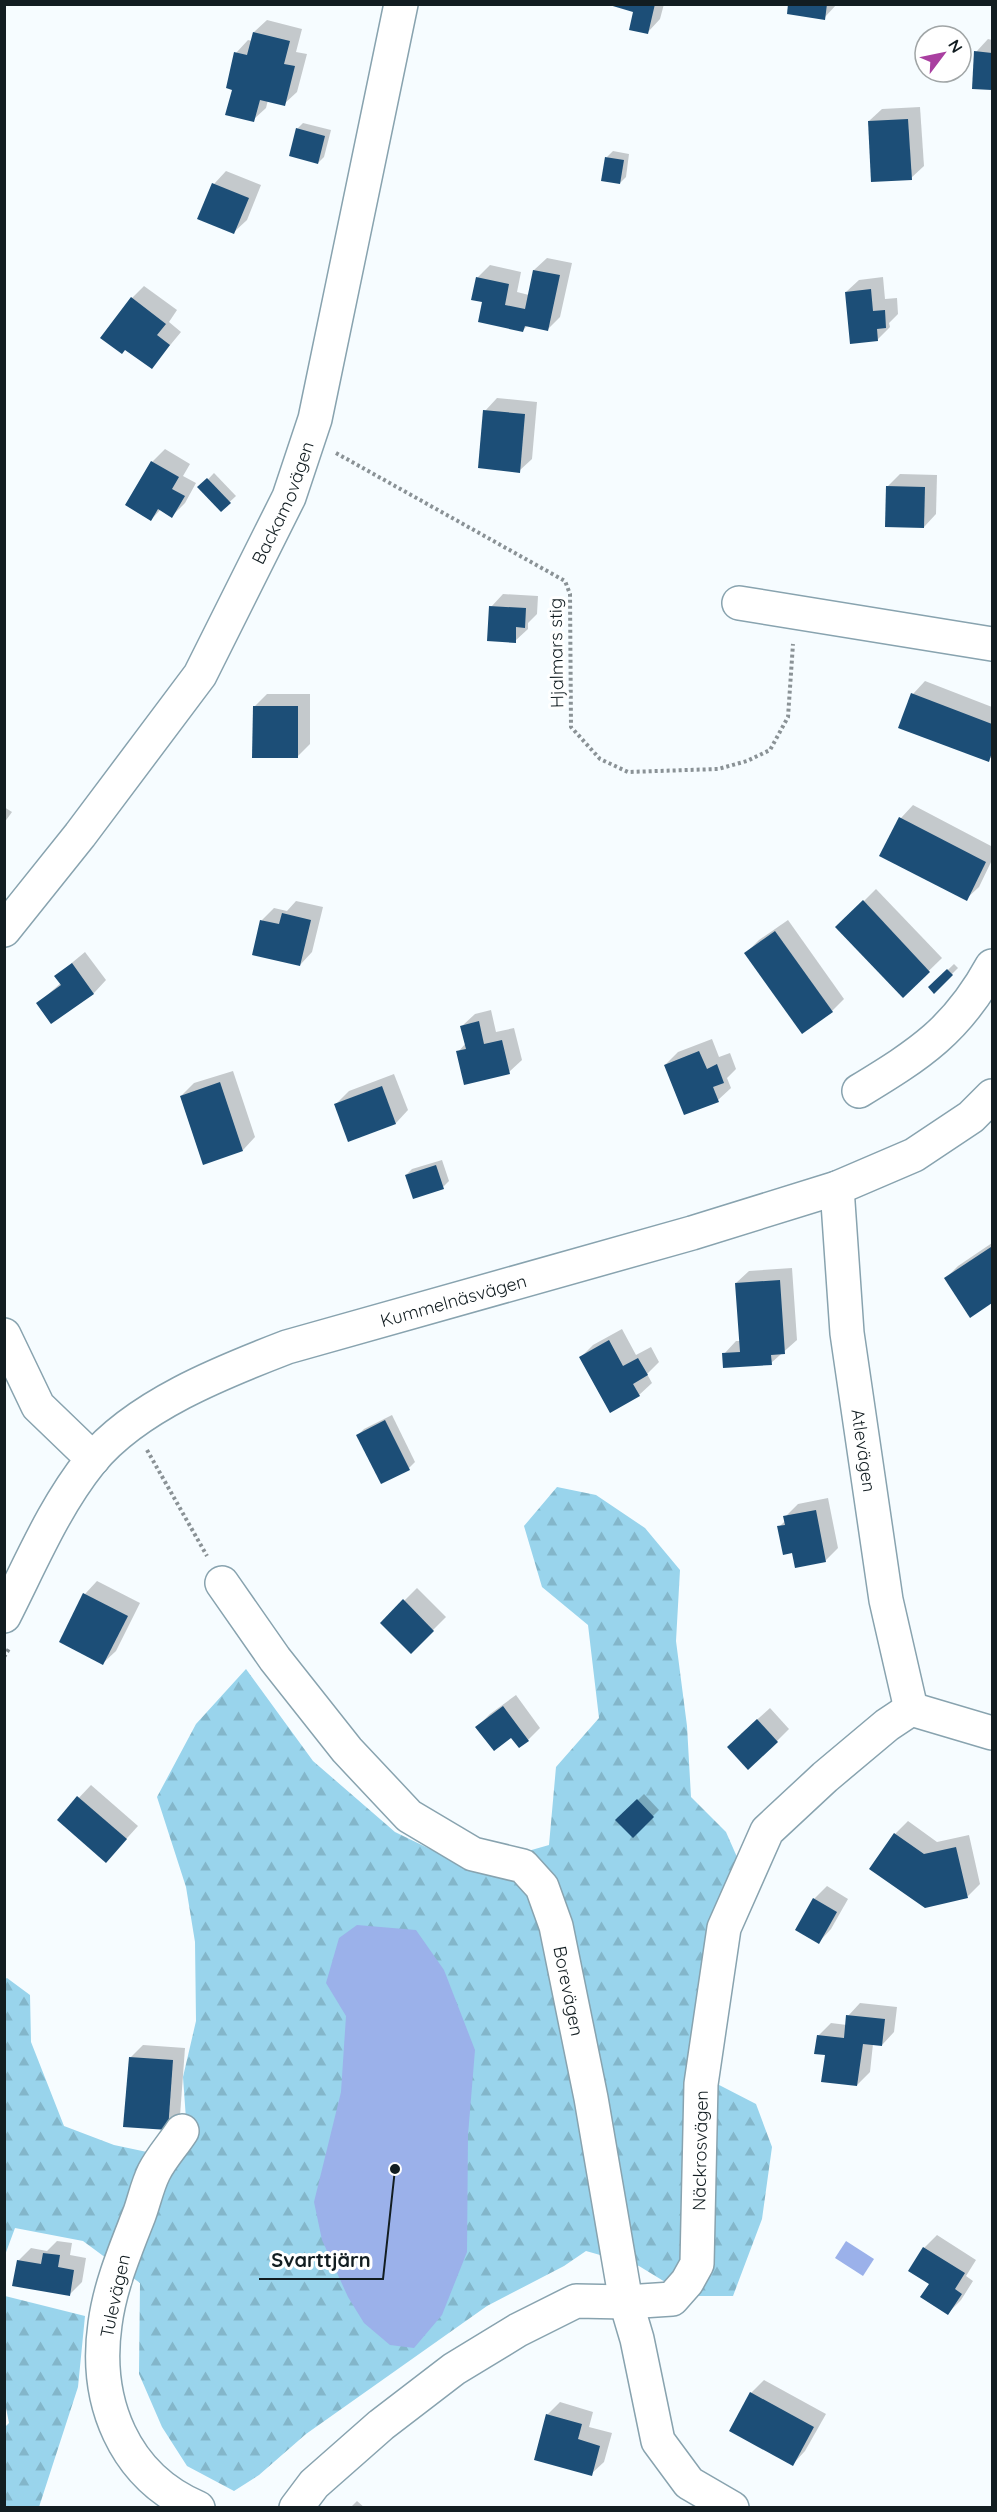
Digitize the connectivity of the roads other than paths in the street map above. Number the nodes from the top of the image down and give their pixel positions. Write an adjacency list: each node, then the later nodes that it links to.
1 (401, 4): 4 (street, Backamovägen)
2 (739, 603): 3 (street)
3 (993, 644)
4 (4, 930)
5 (993, 966): 6 (street)
6 (859, 1091)
7 (993, 1096): 8 (street, Kummelnäsvägen)
8 (837, 1188): 10 (street, Kummelnäsvägen); 13 (street, Atlevägen)
9 (4, 1335): 10 (street)
10 (93, 1459): 12 (street, Kummelnäsvägen)
11 (222, 1583): 16 (street, Borevägen)
12 (4, 1616)
13 (911, 1709): 14 (street); 16 (street, Näckrosvägen)
14 (993, 1733)
15 (182, 2131): 17 (street, Tulevägen)
16 (626, 2302): 18 (street, Näckrosvägen); 19 (street, Borevägen)
17 (198, 2508)
18 (296, 2508)
19 (732, 2508)

